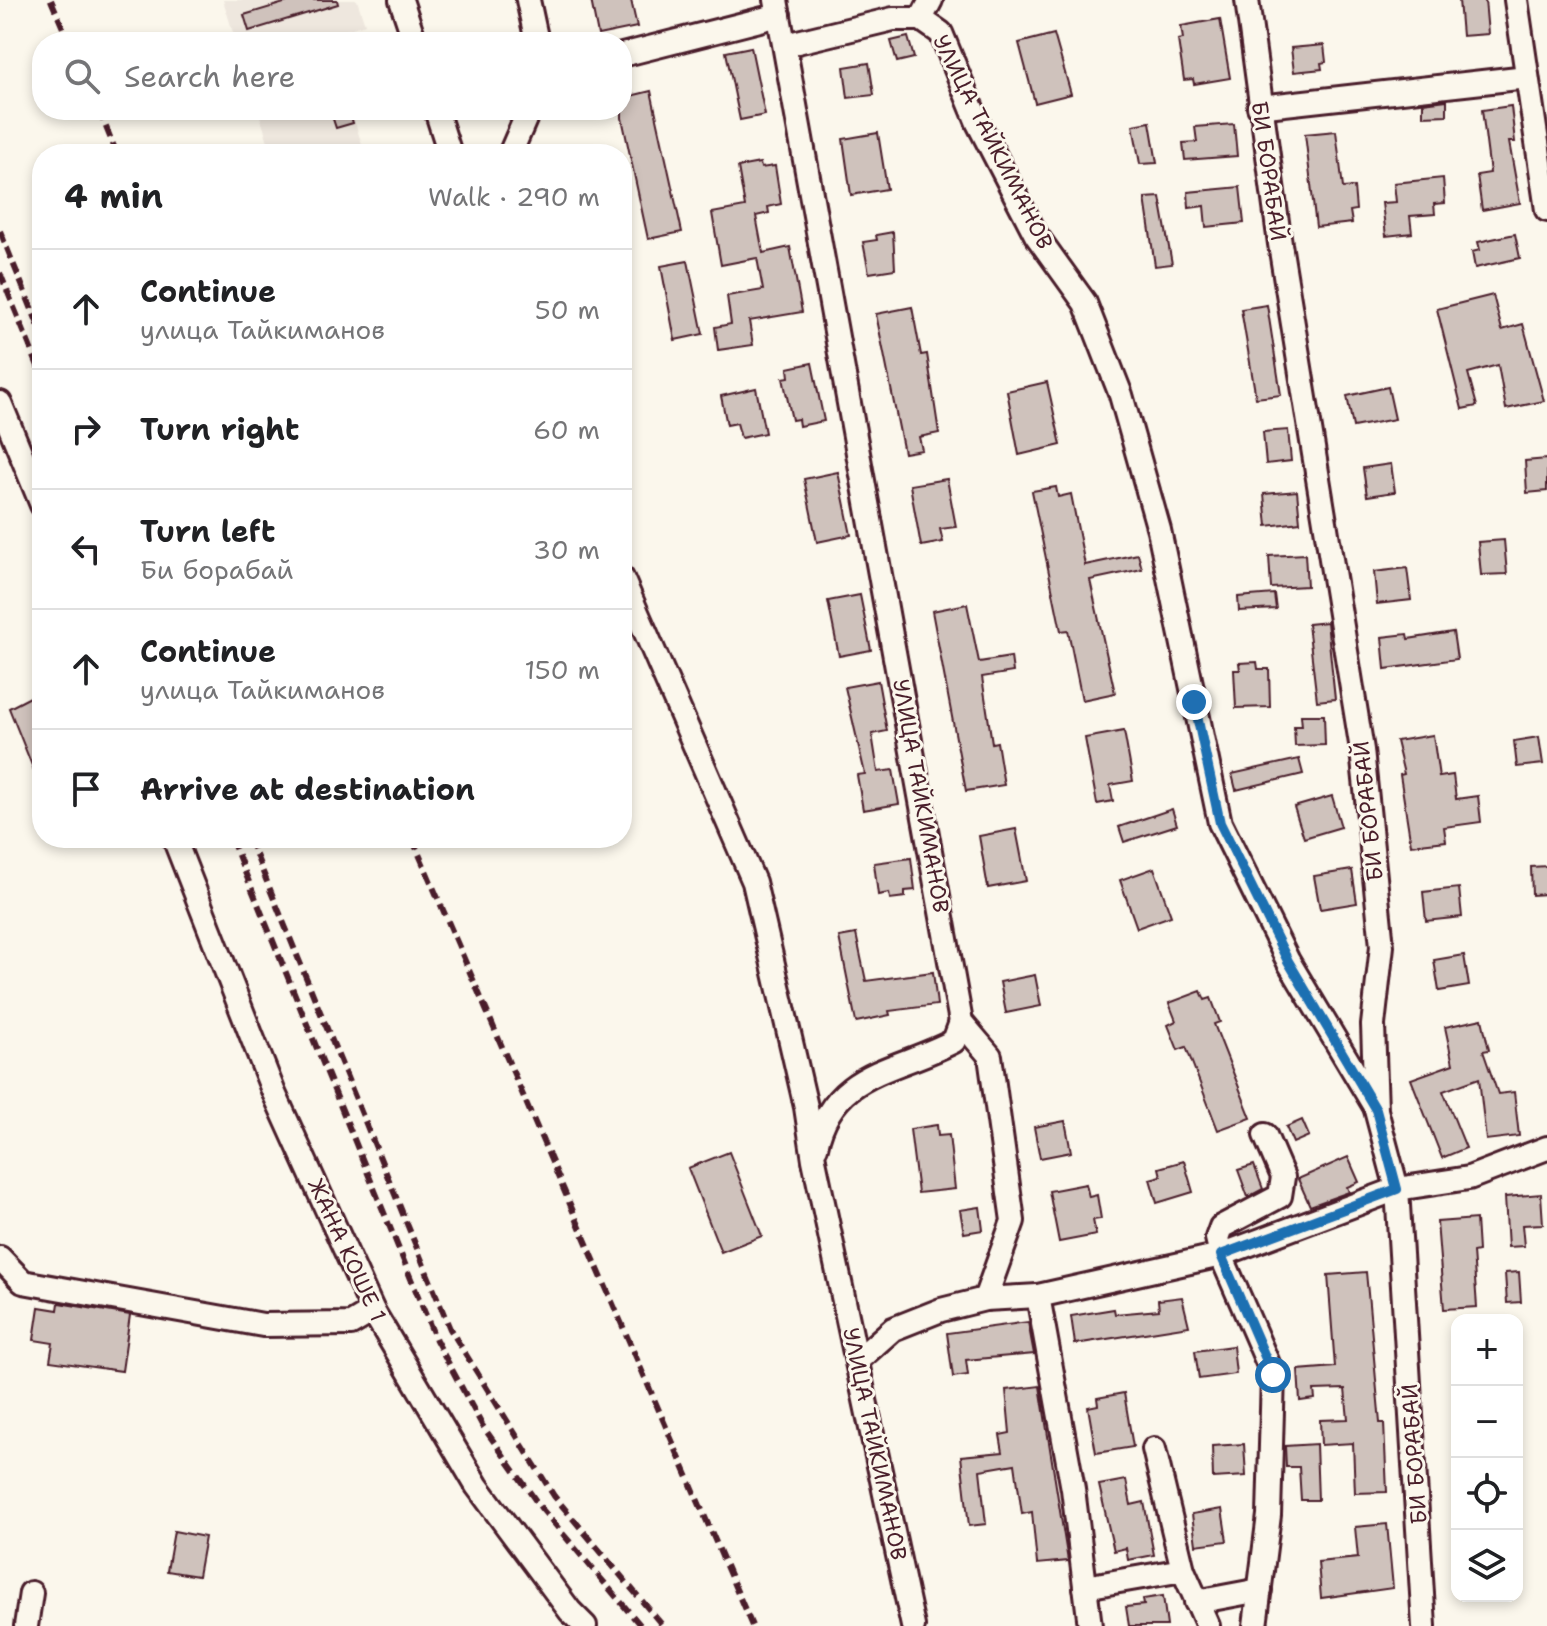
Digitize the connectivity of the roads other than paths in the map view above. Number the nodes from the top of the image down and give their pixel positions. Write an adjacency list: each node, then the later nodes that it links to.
1 (401, 0): 7 (street)
2 (528, 0): 8 (street)
3 (1247, 0): 12 (street, БИ БОРАБАЙ)
4 (1516, 0): 11 (street)
5 (777, 8): 9 (street, УЛИЦА ТАЙКИМАНОВ); 10 (street)
6 (926, 10): 9 (street, УЛИЦА ТАЙКИМАНОВ); 23 (street, УЛИЦА ТАЙКИМАНОВ)
7 (412, 32)
8 (535, 32)
9 (785, 45): 22 (street, УЛИЦА ТАЙКИМАНОВ)
10 (632, 52)
11 (1527, 77): 12 (street); 17 (street)
12 (1259, 107): 23 (street, БИ БОРАБАЙ)
13 (439, 120): 15 (street)
14 (525, 120): 16 (street)
15 (447, 144)
16 (514, 144)
17 (1547, 210)
18 (0, 403): 19 (street)
19 (32, 481)
20 (632, 601): 26 (street, УЛИЦА ТАЙКИМАНОВ)
21 (178, 848): 32 (street, ЖАНА КОШЕ 1)
22 (961, 1022): 26 (street); 31 (street)
23 (1376, 1110): 27 (street, БИ БОРАБАЙ)
24 (1265, 1135): 28 (street)
25 (1547, 1148): 27 (street)
26 (814, 1160): 33 (street, УЛИЦА ТАЙКИМАНОВ)
27 (1397, 1189): 28 (street); 46 (street, БИ БОРАБАЙ)
28 (1221, 1255): 30 (street); 37 (street)
29 (0, 1258): 32 (street)
30 (1038, 1296): 31 (street); 36 (street)
31 (985, 1299): 33 (street)
32 (373, 1311): 41 (street, ЖАНА КОШЕ 1)
33 (858, 1360): 42 (street, УЛИЦА ТАЙКИМАНОВ)
34 (1154, 1449): 35 (street)
35 (1183, 1570): 36 (street); 39 (street)
36 (1085, 1587): 43 (street)
37 (1260, 1590): 39 (street); 45 (street)
38 (31, 1593): 40 (street)
39 (1196, 1602): 44 (street)
40 (26, 1626)
41 (585, 1626)
42 (913, 1626)
43 (1090, 1626)
44 (1208, 1626)
45 (1255, 1626)
46 (1424, 1626)

